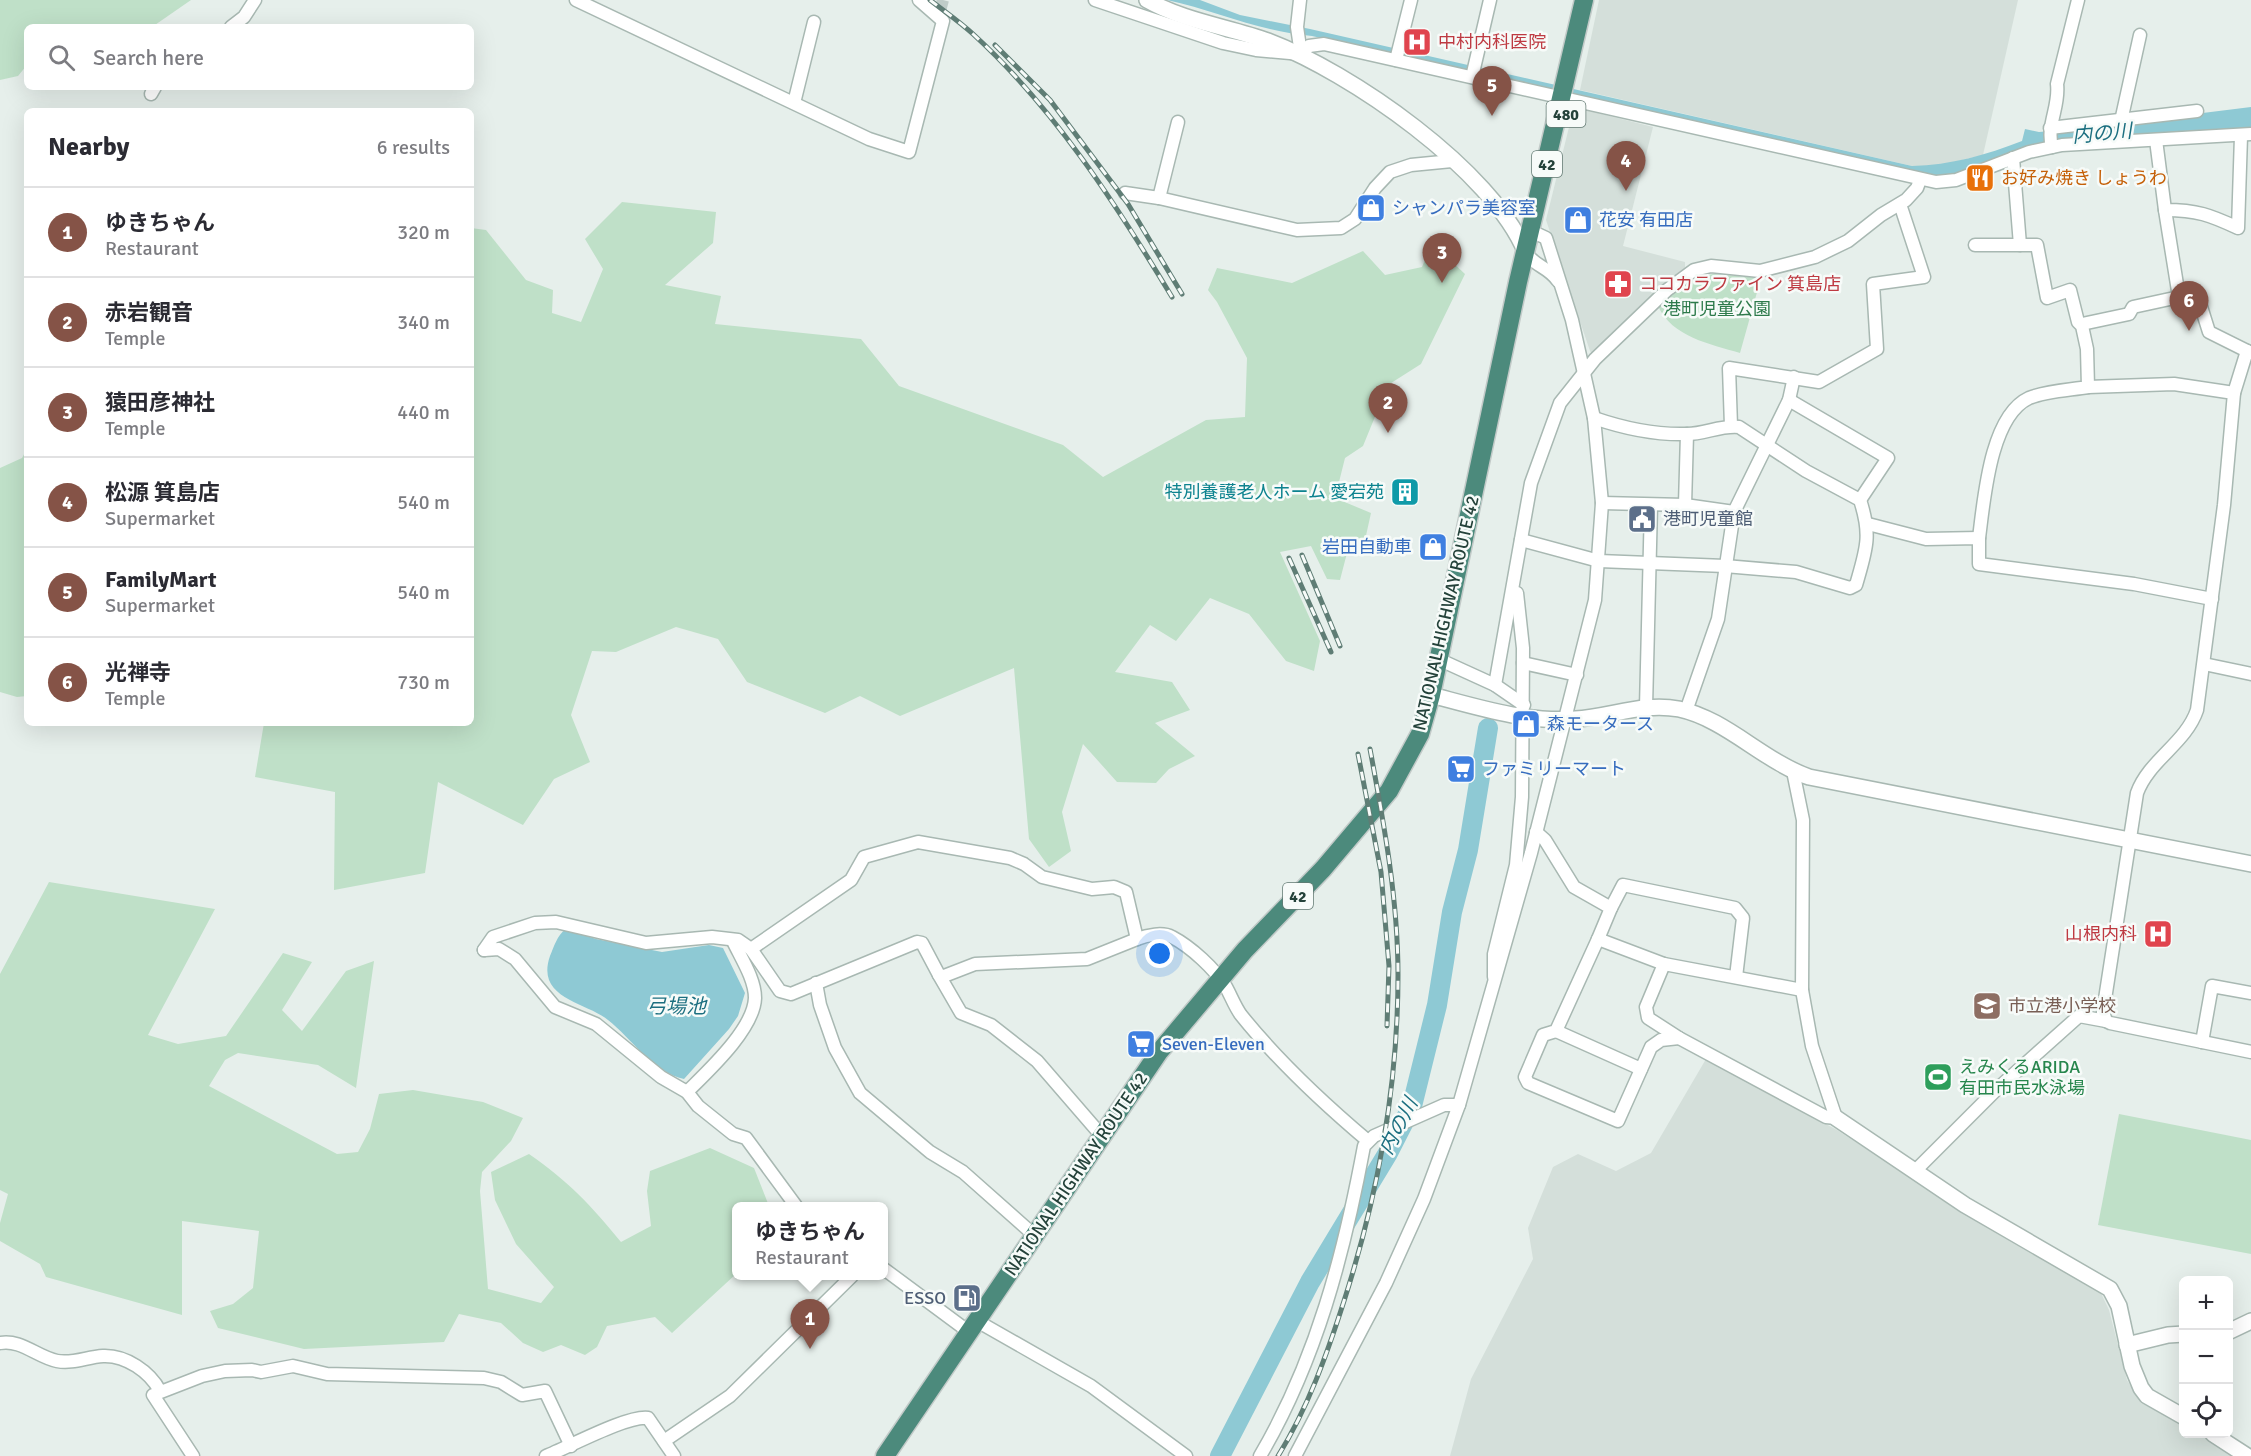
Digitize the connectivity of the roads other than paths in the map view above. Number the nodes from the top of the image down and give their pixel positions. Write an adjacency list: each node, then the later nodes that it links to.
1 (255, 0): 15 (street)
2 (576, 0): 13 (street)
3 (919, 0): 21 (street)
4 (1095, 0): 17 (street)
5 (1147, 0): 17 (street)
6 (1300, 0): 17 (street)
7 (1411, 0): 18 (street)
8 (1490, 0): 19 (street)
9 (1573, 0): 20 (highway, 480)
10 (1584, 0): 20 (highway, NATIONAL HIGHWAY ROUTE 42 / 42)
11 (1593, 0): 20 (highway, 480)
12 (2078, 0): 25 (street)
13 (592, 4): 21 (street)
14 (814, 22): 21 (street)
15 (235, 24)
16 (2140, 35): 23 (street)
17 (1301, 54): 18 (street); 30 (street)
18 (1396, 60): 19 (street)
19 (1472, 77): 20 (street)
20 (1561, 98): 31 (street); 37 (highway, NATIONAL HIGHWAY ROUTE 42 / 42)
21 (794, 103)
22 (2198, 111): 23 (street)
23 (2121, 121): 25 (street)
24 (1178, 122): 33 (street)
25 (2049, 128): 28 (street)
26 (2246, 135): 27 (street); 35 (street)
27 (2156, 140): 28 (street); 35 (street)
28 (2051, 146): 29 (street)
29 (2013, 158): 31 (street); 39 (street)
30 (1452, 161): 33 (street); 36 (street)
31 (1920, 180): 34 (street)
32 (1125, 193): 33 (street)
33 (1159, 198)
34 (1900, 204): 45 (street); 46 (street)
35 (2166, 210): 42 (street)
36 (1505, 217): 37 (street); 40 (street)
37 (1532, 228): 40 (highway, NATIONAL HIGHWAY ROUTE 42 / 42); 41 (street)
38 (1975, 245): 39 (street)
39 (2020, 245): 43 (street)
40 (1526, 253): 41 (street); 67 (highway, NATIONAL HIGHWAY ROUTE 42 / 42)
41 (1561, 287): 45 (street)
42 (2179, 297): 43 (street); 44 (street)
43 (2082, 324): 47 (street)
44 (2249, 352): 48 (street)
45 (1585, 372): 50 (street); 61 (street)
46 (1794, 377): 49 (street); 51 (street)
47 (2088, 387): 48 (street); 60 (street)
48 (2234, 393): 66 (street)
49 (1789, 400): 53 (street); 54 (street)
50 (1594, 418): 52 (street); 55 (street)
51 (1731, 426): 52 (street); 53 (street)
52 (1687, 434): 57 (street)
53 (1765, 446): 54 (street); 58 (street)
54 (1860, 500): 59 (street)
55 (1602, 503): 56 (street); 62 (street)
56 (1651, 505): 57 (street); 63 (street)
57 (1685, 506): 58 (street)
58 (1734, 512): 64 (street)
59 (1868, 524): 60 (street); 64 (street)
60 (1979, 538): 66 (street)
61 (1521, 540): 62 (street); 65 (street)
62 (1599, 561): 63 (street); 71 (street)
63 (1650, 564): 64 (street); 74 (street)
64 (1725, 566): 76 (street)
65 (1516, 573): 68 (street); 72 (street)
66 (2212, 599): 69 (street)
67 (1438, 659): 72 (street); 73 (highway, NATIONAL HIGHWAY ROUTE 42 / 42)
68 (1523, 663): 71 (street); 75 (street)
69 (2204, 664): 70 (street); 80 (street)
70 (2251, 674)
71 (1577, 675): 77 (street)
72 (1495, 685): 75 (street)
73 (1431, 695): 75 (street); 90 (highway, NATIONAL HIGHWAY ROUTE 42 / 42)
74 (1646, 707): 76 (street); 77 (street)
75 (1524, 710): 77 (street); 92 (street)
76 (1686, 711): 78 (street)
77 (1565, 720): 79 (street)
78 (1793, 771): 80 (street); 93 (street)
79 (1536, 832): 82 (street); 92 (street)
80 (2130, 841): 81 (street); 95 (street)
81 (2251, 864)
82 (1611, 908): 85 (street); 89 (street)
83 (732, 939): 86 (street); 101 (street); 101 (street)
84 (1137, 939): 86 (street); 88 (street); 90 (street)
85 (1598, 939): 87 (street); 96 (street)
86 (751, 949): 91 (street)
87 (1664, 964): 89 (street); 97 (street)
88 (939, 975): 91 (street); 104 (street)
89 (1736, 977): 93 (street)
90 (1220, 979): 104 (highway, NATIONAL HIGHWAY ROUTE 42 / 42); 105 (street)
91 (816, 983): 108 (street)
92 (1495, 987): 102 (street)
93 (1803, 990): 103 (street)
94 (2251, 993): 98 (street)
95 (2106, 1021): 98 (street); 106 (street)
96 (1556, 1031): 100 (street); 100 (street)
97 (1679, 1038): 100 (street); 103 (street)
98 (2202, 1042): 99 (street)
99 (2251, 1052)
100 (1641, 1069)
101 (687, 1092): 107 (street)
102 (1459, 1105): 105 (street); 128 (street)
103 (1836, 1118): 106 (street)
104 (1101, 1134): 108 (highway, NATIONAL HIGHWAY ROUTE 42 / 42)
105 (1368, 1141): 127 (street)
106 (1915, 1172): 116 (street)
107 (793, 1202)
108 (1034, 1235): 112 (highway, NATIONAL HIGHWAY ROUTE 42 / 42)
109 (888, 1272): 112 (street)
110 (847, 1280): 120 (street)
111 (2251, 1321): 113 (street)
112 (973, 1326): 125 (highway, NATIONAL HIGHWAY ROUTE 42 / 42); 126 (street)
113 (2233, 1330)
114 (2179, 1334): 116 (street)
115 (0, 1342): 117 (street)
116 (2127, 1345): 118 (street)
117 (160, 1391): 121 (street); 122 (street)
118 (2179, 1414)
119 (2220, 1438): 129 (street)
120 (664, 1441): 121 (street); 124 (street)
121 (571, 1446): 123 (street)
122 (193, 1456)
123 (546, 1456)
124 (674, 1456)
125 (885, 1456)
126 (1186, 1456)
127 (1260, 1456)
128 (1295, 1456)
129 (2247, 1456)

